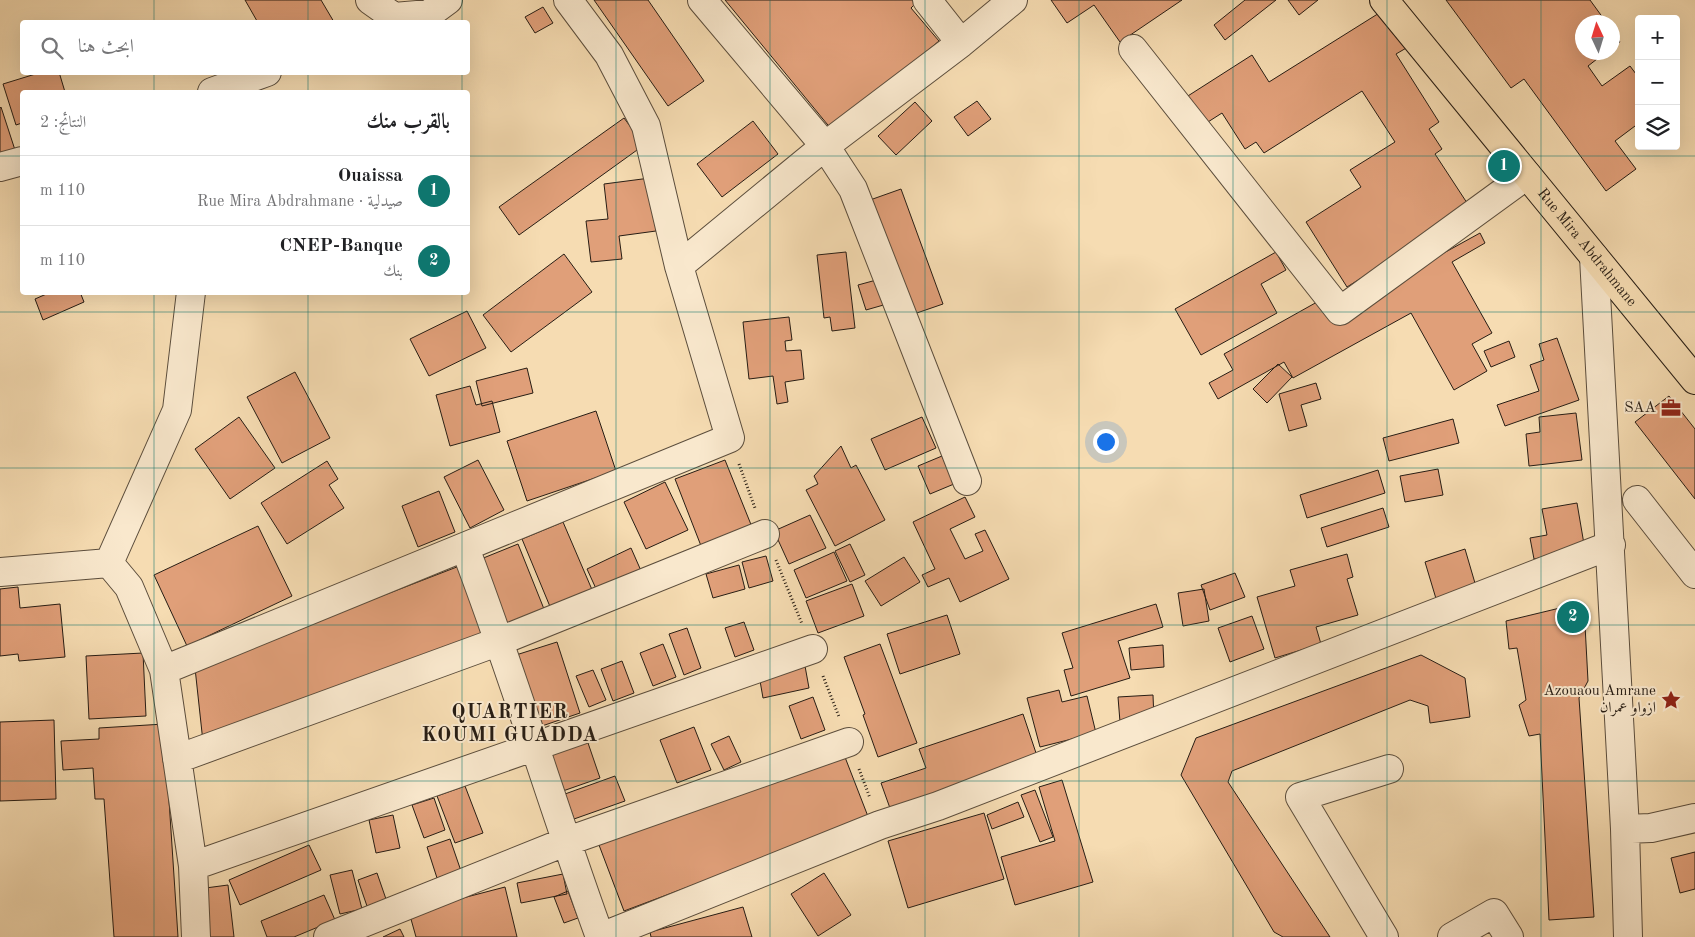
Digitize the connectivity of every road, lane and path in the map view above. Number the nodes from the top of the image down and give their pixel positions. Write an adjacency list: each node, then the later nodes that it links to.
1 (370, 0): 8 (street)
2 (448, 0): 8 (street)
3 (568, 0): 18 (street)
4 (702, 0): 13 (street)
5 (927, 0): 9 (street)
6 (1013, 0): 9 (street)
7 (1384, 0): 16 (main road, Rue Mira Abdrahmane)
8 (387, 20)
9 (961, 43): 13 (street)
10 (1133, 49): 16 (street)
11 (259, 75): 12 (street)
12 (218, 90)
13 (825, 146): 18 (street); 21 (street)
14 (20, 162): 15 (street)
15 (0, 167)
16 (1527, 175): 17 (main road, Rue Mira Abdrahmane)
17 (1594, 256): 20 (main road, Rue Mira Abdrahmane); 24 (street)
18 (679, 266): 25 (street)
19 (191, 295): 26 (street)
20 (1695, 380)
21 (967, 481)
22 (1637, 500): 28 (street)
23 (765, 534): 29 (street)
24 (1611, 545): 37 (street); 42 (street)
25 (465, 548): 29 (street); 31 (street)
26 (109, 563): 27 (street); 31 (street)
27 (0, 572)
28 (1695, 574)
29 (500, 641): 33 (street); 34 (street)
30 (812, 649): 33 (street)
31 (164, 670): 34 (street)
32 (849, 742): 38 (street)
33 (535, 746): 38 (street); 39 (street)
34 (178, 759): 39 (street)
35 (1389, 769): 43 (street)
36 (1695, 818): 37 (street)
37 (1625, 830): 46 (street)
38 (565, 842): 41 (street); 42 (street)
39 (193, 866): 40 (street)
40 (196, 937)
41 (328, 937)
42 (600, 937)
43 (1384, 937)
44 (1452, 937): 45 (street)
45 (1509, 937)
46 (1628, 937)

